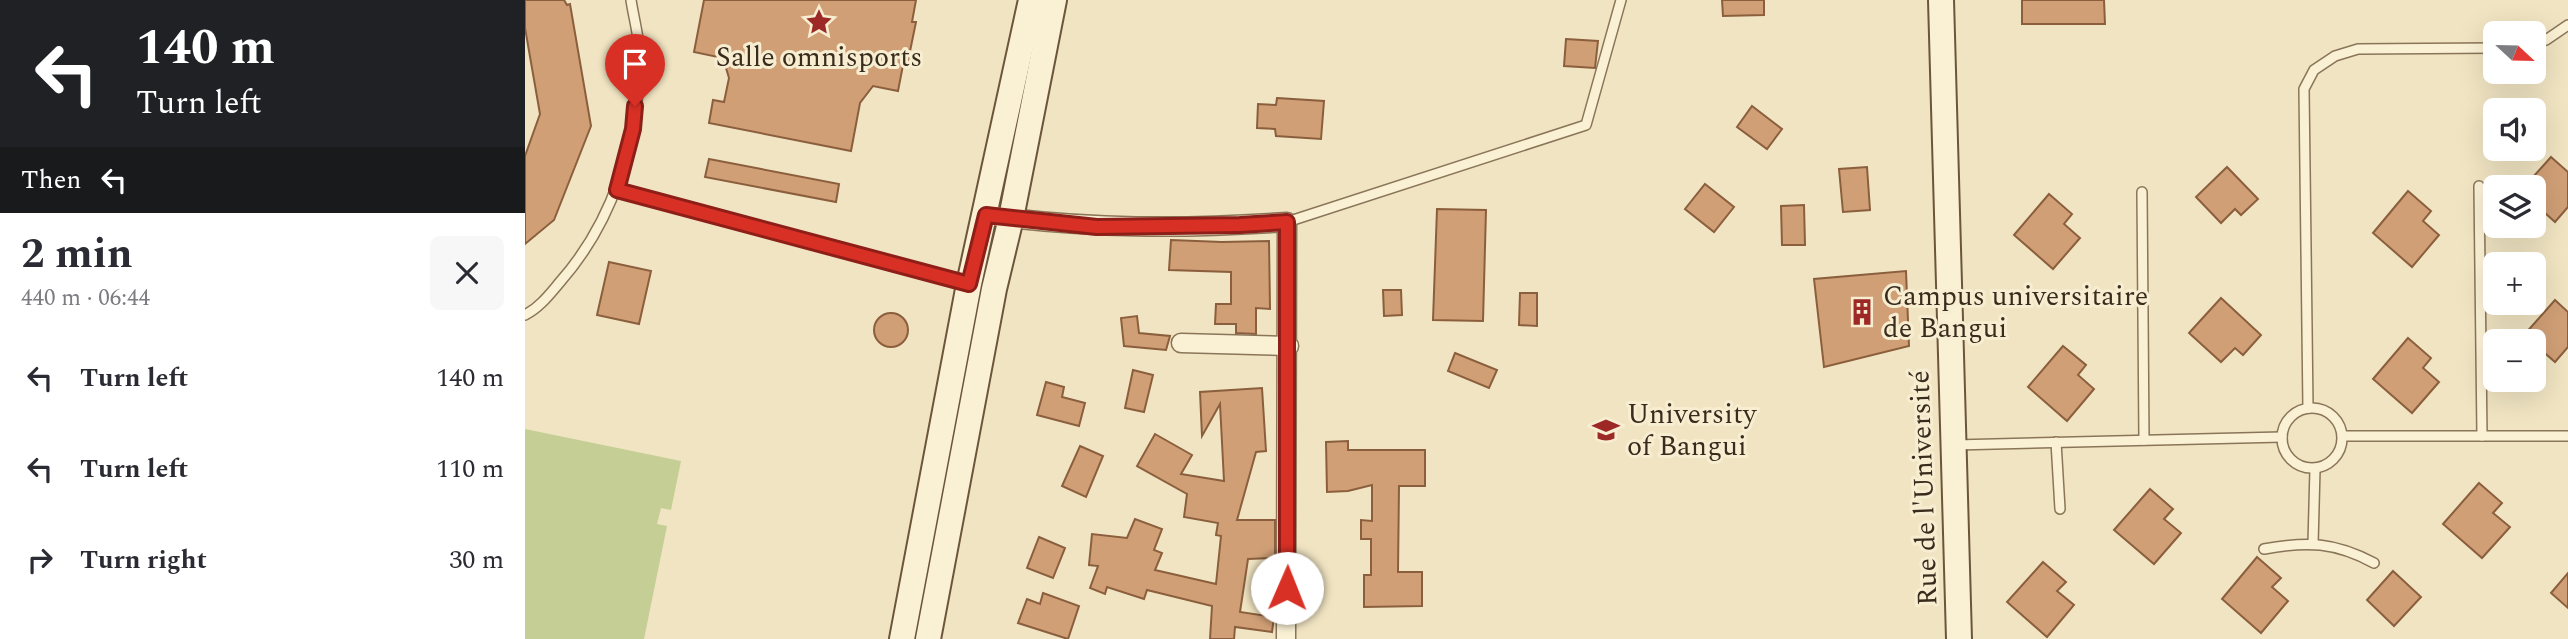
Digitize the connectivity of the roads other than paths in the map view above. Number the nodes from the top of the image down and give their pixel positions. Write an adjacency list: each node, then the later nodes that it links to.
1 (631, 0): 10 (lane)
2 (1031, 0): 12 (street)
3 (1055, 0): 13 (street)
4 (1621, 0): 14 (lane)
5 (1941, 0): 26 (street, Rue de l'Université)
6 (2568, 25): 7 (lane)
7 (2546, 40)
8 (2483, 48): 19 (lane)
9 (2479, 186): 21 (lane)
10 (617, 190): 15 (lane); 16 (lane)
11 (2142, 192): 24 (lane)
12 (986, 215): 13 (street); 15 (street)
13 (1011, 218): 14 (street); 33 (street)
14 (1287, 222): 18 (street)
15 (969, 284): 32 (street)
16 (525, 315)
17 (1181, 344): 18 (street)
18 (1289, 346): 34 (street)
19 (2308, 408): 20 (lane); 23 (lane)
20 (2343, 436): 21 (lane); 27 (lane)
21 (2482, 436): 22 (lane)
22 (2568, 436)
23 (2282, 437): 24 (lane); 27 (lane)
24 (2144, 440): 25 (lane)
25 (2056, 442): 26 (lane); 28 (lane)
26 (1952, 445): 35 (street, Rue de l'Université)
27 (2315, 469): 29 (lane)
28 (2060, 509)
29 (2313, 544): 30 (lane); 31 (lane)
30 (2264, 549)
31 (2374, 563)
32 (903, 634): 33 (street)
33 (933, 638)
34 (1286, 639)
35 (1959, 639)

